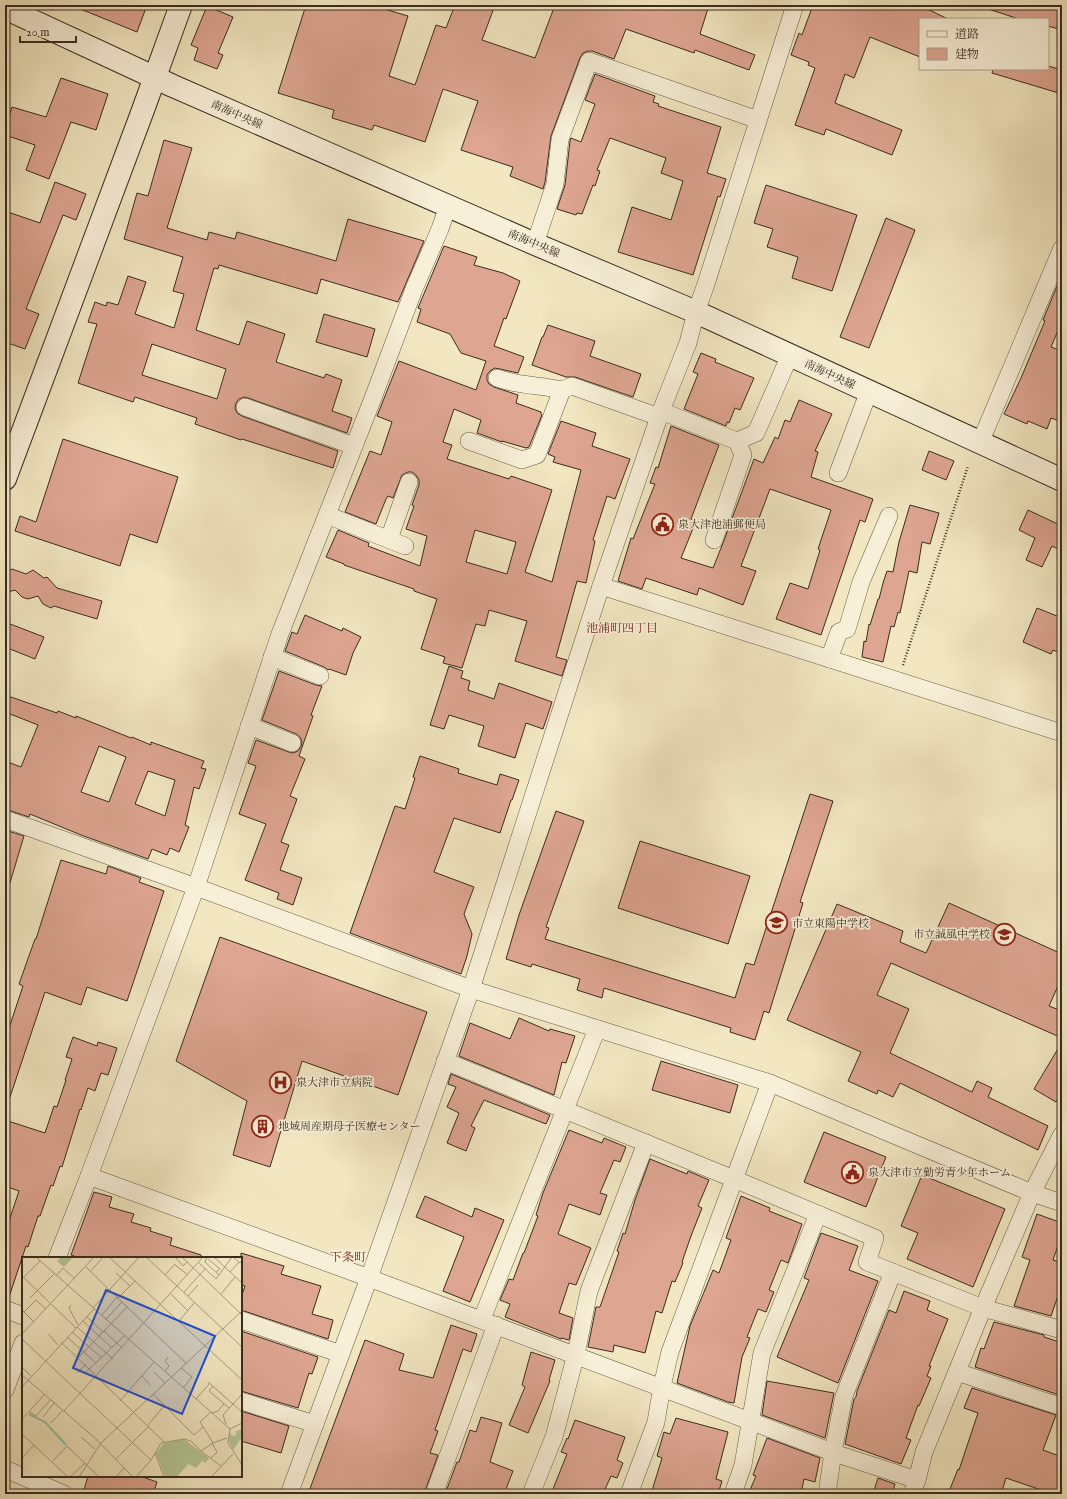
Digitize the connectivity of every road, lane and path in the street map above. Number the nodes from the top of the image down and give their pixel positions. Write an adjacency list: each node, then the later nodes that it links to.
1 (181, 5): 4 (street)
2 (795, 5): 5 (street)
3 (5, 8): 4 (street, 南海中央線)
4 (155, 78): 6 (street, 南海中央線); 22 (street)
5 (758, 120): 7 (street); 9 (street)
6 (448, 206): 7 (street, 南海中央線); 19 (street)
7 (534, 244): 9 (street, 南海中央線)
8 (1062, 249): 18 (street)
9 (696, 312): 10 (street, 南海中央線); 15 (street)
10 (790, 355): 13 (street, 南海中央線); 16 (street)
11 (497, 378): 12 (street)
12 (562, 390): 15 (street); 17 (street)
13 (869, 392): 18 (street, 南海中央線); 21 (street)
14 (245, 407): 19 (street)
15 (660, 414): 16 (street); 30 (street)
16 (737, 441): 28 (street)
17 (469, 442)
18 (980, 443): 23 (street, 南海中央線)
19 (354, 446): 25 (street)
20 (968, 466): 34 (path)
21 (838, 473)
22 (5, 479)
23 (1062, 480)
24 (409, 482): 27 (street)
25 (327, 515): 27 (street); 31 (street)
26 (889, 516): 32 (street)
27 (389, 539): 29 (street)
28 (714, 540)
29 (405, 546)
30 (600, 586): 32 (street); 40 (street)
31 (272, 658): 33 (street); 35 (street)
32 (829, 658): 34 (street)
33 (320, 676)
34 (898, 681): 36 (street)
35 (249, 726): 37 (street); 39 (street)
36 (1062, 733)
37 (292, 743)
38 (5, 818): 39 (street)
39 (196, 887): 40 (street); 47 (street)
40 (471, 989): 41 (street); 42 (street)
41 (597, 1029): 43 (street); 44 (street)
42 (445, 1061): 44 (street); 54 (street)
43 (770, 1083): 48 (street); 49 (street)
44 (564, 1109): 46 (street); 59 (street)
45 (1062, 1134): 49 (street)
46 (646, 1143): 48 (street); 63 (street)
47 (89, 1176): 52 (street); 54 (street)
48 (734, 1179): 51 (street); 65 (street)
49 (1032, 1193): 50 (street); 55 (street)
50 (1062, 1203)
51 (818, 1214): 53 (street); 69 (street)
52 (57, 1257)
53 (893, 1272): 55 (street); 71 (street)
54 (369, 1278): 59 (street); 62 (street)
55 (983, 1308): 60 (street); 64 (street)
56 (5, 1309): 57 (street)
57 (22, 1316)
58 (242, 1320): 62 (street)
59 (489, 1322): 63 (street); 78 (street)
60 (1062, 1330)
61 (22, 1346): 66 (street)
62 (341, 1354): 70 (street)
63 (576, 1354): 65 (street); 79 (street)
64 (957, 1372): 68 (street); 75 (street)
65 (662, 1386): 69 (street); 80 (street)
66 (5, 1390)
67 (242, 1401): 70 (street)
68 (1062, 1407)
69 (751, 1421): 71 (street); 81 (street)
70 (315, 1424): 77 (street)
71 (833, 1452): 75 (street); 82 (street)
72 (5, 1469): 73 (street)
73 (22, 1476)
74 (24, 1477): 76 (street)
75 (915, 1487)
76 (64, 1494)
77 (289, 1494)
78 (434, 1494)
79 (531, 1494)
80 (629, 1494)
81 (733, 1494)
82 (827, 1494)

